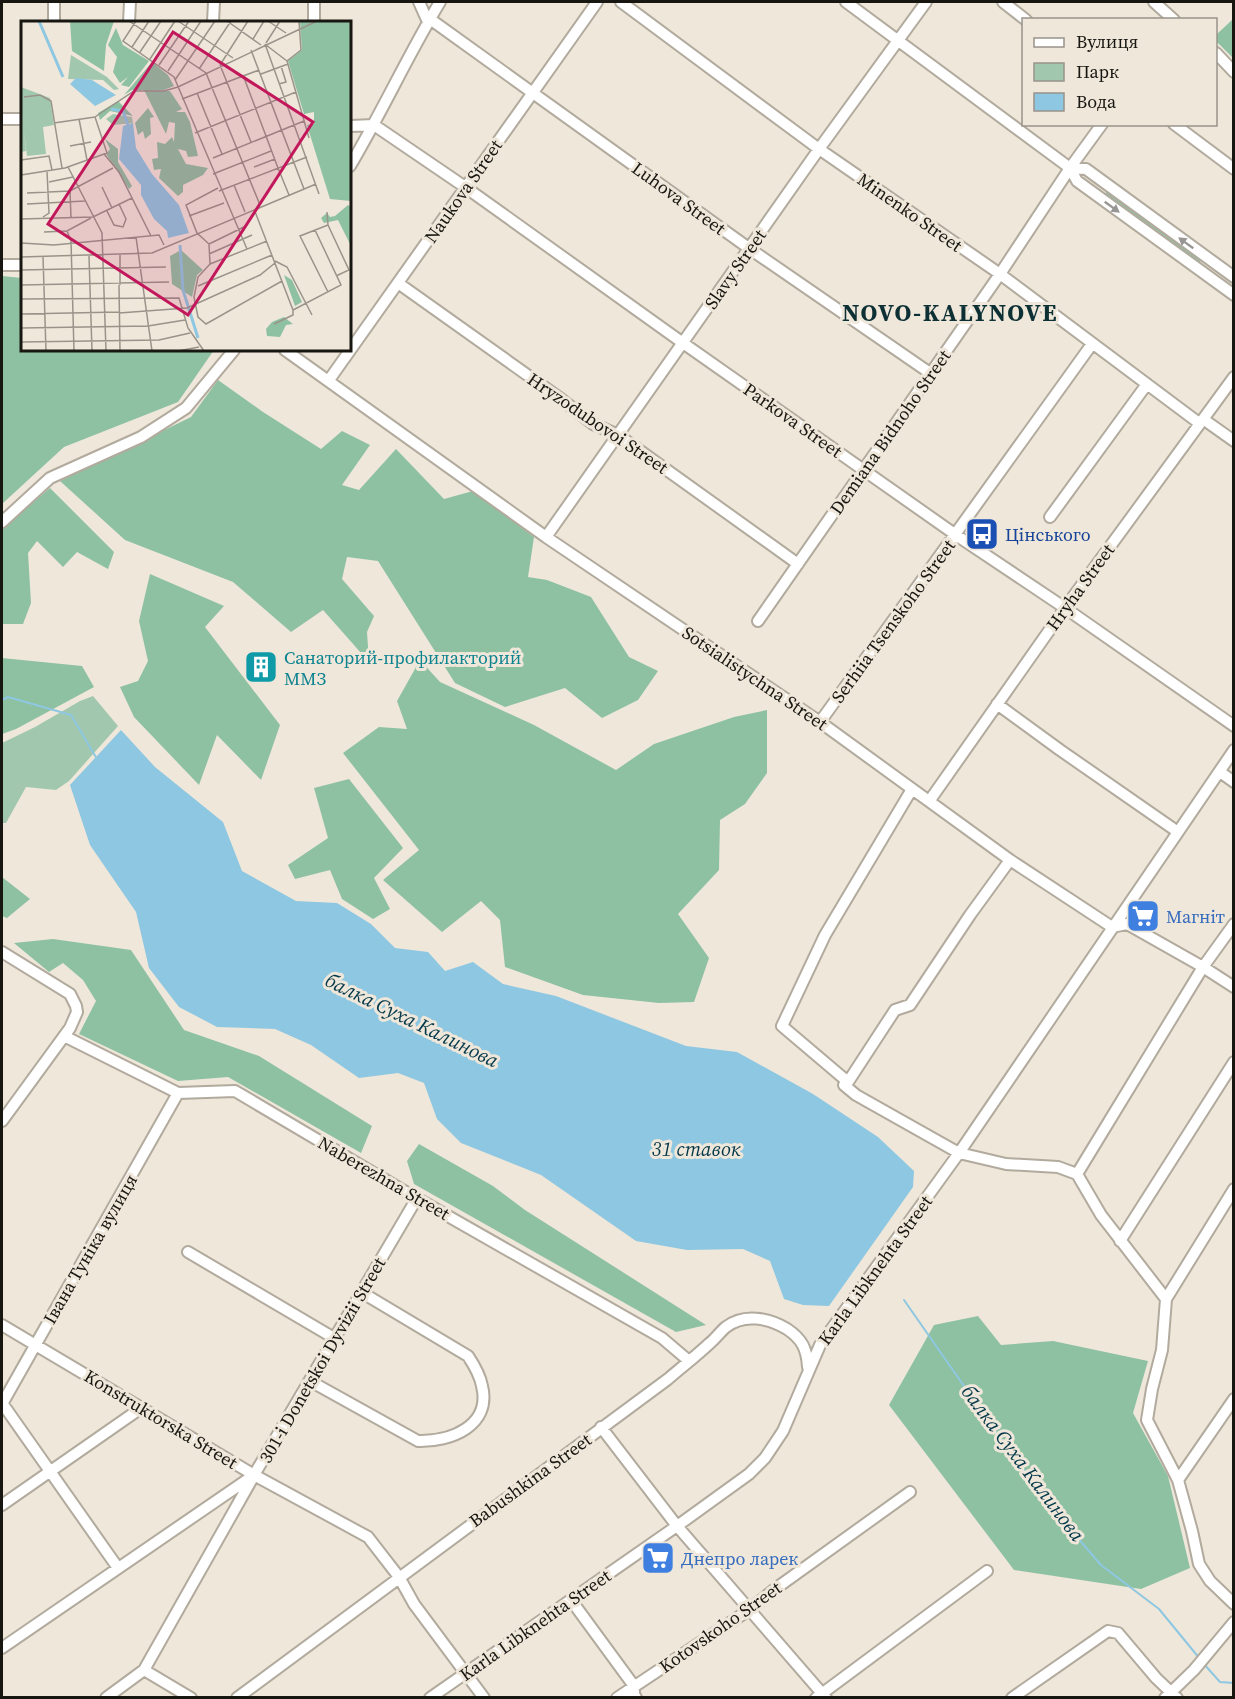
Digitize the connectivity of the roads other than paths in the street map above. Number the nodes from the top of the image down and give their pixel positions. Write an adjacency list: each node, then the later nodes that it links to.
1 (54, 2): 16 (street)
2 (130, 2): 17 (street)
3 (214, 2): 18 (street)
4 (314, 2): 19 (street)
5 (419, 2): 15 (street)
6 (441, 2): 15 (street)
7 (597, 2): 23 (street, Naukova Street)
8 (621, 2): 30 (street, Minenko Street)
9 (846, 2): 20 (street)
10 (926, 2): 20 (street, Slavy Street)
11 (1003, 2): 13 (street)
12 (1154, 2): 14 (street)
13 (1023, 18)
14 (1172, 18)
15 (429, 20): 23 (street, Luhova Street); 26 (street)
16 (54, 21)
17 (129, 21)
18 (213, 21)
19 (314, 21)
20 (898, 41): 30 (street, Slavy Street); 32 (street)
21 (1217, 55): 22 (street)
22 (1233, 72)
23 (532, 93): 34 (street, Naukova Street); 35 (street, Luhova Street)
24 (2, 119): 25 (street)
25 (21, 119)
26 (374, 125): 27 (street); 31 (street); 34 (street, Parkova Street)
27 (351, 126)
28 (1101, 126): 32 (street, Demiana Bidnoho Street)
29 (1177, 126): 33 (street)
30 (819, 149): 35 (street, Slavy Street); 38 (street, Minenko Street)
31 (351, 164)
32 (1070, 168): 38 (street, Demiana Bidnoho Street); 39 (street, one-way to 32); 41 (street, one-way to 41)
33 (1233, 169)
34 (465, 187): 40 (street, Naukova Street); 42 (street, Parkova Street)
35 (750, 249): 42 (street, Slavy Street); 48 (street, Luhova Street)
36 (2, 265): 37 (street)
37 (21, 265)
38 (1000, 274): 43 (street, Minenko Street); 48 (street, Demiana Bidnoho Street)
39 (1233, 277)
40 (398, 283): 44 (street, Naukova Street); 53 (street, Hryzodubovoi Street)
41 (1233, 295)
42 (683, 343): 53 (street, Slavy Street); 55 (street, Parkova Street)
43 (1092, 344): 51 (street, Minenko Street); 58 (street, Serhiia Tsenskoho Street)
44 (351, 349)
45 (233, 351): 57 (street)
46 (286, 351): 50 (street, Sotsialistychna Street)
47 (350, 351): 50 (street, Naukova Street)
48 (930, 373): 55 (street, Demiana Bidnoho Street)
49 (1233, 377): 52 (street, Hryha Street)
50 (329, 380): 59 (street, Sotsialistychna Street)
51 (1147, 384): 52 (street, Minenko Street); 56 (street)
52 (1201, 421): 54 (street, Minenko Street); 61 (street, Hryha Street)
53 (618, 435): 59 (street, Slavy Street); 60 (street, Hryzodubovoi Street)
54 (1233, 441)
55 (864, 470): 58 (street, Parkova Street); 60 (street, Demiana Bidnoho Street)
56 (1050, 517)
57 (2, 522)
58 (956, 535): 61 (street, Parkova Street); 64 (street, Serhiia Tsenskoho Street)
59 (546, 537): 64 (street, Sotsialistychna Street)
60 (798, 564): 62 (street, Demiana Bidnoho Street)
61 (1065, 608): 63 (street, Hryha Street); 65 (street, Parkova Street)
62 (758, 621)
63 (997, 704): 70 (street, Hryha Street); 71 (street)
64 (820, 722): 69 (street, Sotsialistychna Street)
65 (1233, 726)
66 (1233, 750): 67 (street, Karla Libknehta Street)
67 (1220, 772): 68 (street); 71 (street, Karla Libknehta Street)
68 (1233, 782)
69 (912, 789): 70 (street, Sotsialistychna Street); 80 (street)
70 (930, 800): 72 (street, Sotsialistychna Street)
71 (1178, 832): 74 (street, Karla Libknehta Street)
72 (1010, 860): 74 (street, Sotsialistychna Street); 80 (street)
73 (1233, 924): 76 (street)
74 (1113, 927): 76 (street, Sotsialistychna Street); 83 (street, Karla Libknehta Street)
75 (2, 952): 78 (street)
76 (1203, 968): 77 (street, Sotsialistychna Street); 84 (street)
77 (1233, 987)
78 (64, 1036): 81 (street, Naberezhna Street); 82 (street)
79 (1233, 1062): 87 (street)
80 (848, 1082): 83 (street)
81 (178, 1093): 86 (street, Naberezhna Street); 93 (street, Івана Туніка вулиця)
82 (2, 1121)
83 (959, 1153): 84 (street); 95 (street, Karla Libknehta Street)
84 (1077, 1174): 87 (street)
85 (1233, 1189): 90 (street)
86 (417, 1197): 89 (street, 301-i Donetskoi Dyvizii Street); 94 (street, Naberezhna Street)
87 (1120, 1241): 90 (street)
88 (188, 1252): 92 (street)
89 (361, 1292): 92 (street, 301-i Donetskoi Dyvizii Street); 96 (street)
90 (1166, 1299): 103 (street)
91 (2, 1326): 93 (street, Konstruktorska Street)
92 (334, 1338): 96 (street, 301-i Donetskoi Dyvizii Street)
93 (35, 1345): 98 (street, Івана Туніка вулиця); 99 (street, Konstruktorska Street)
94 (690, 1361): 95 (street, Babushkina Street); 100 (street, Babushkina Street)
95 (808, 1370): 106 (street, Karla Libknehta Street)
96 (310, 1381): 102 (street, 301-i Donetskoi Dyvizii Street)
97 (1233, 1399): 103 (street)
98 (2, 1403): 101 (street)
99 (138, 1406): 101 (street); 102 (street, Konstruktorska Street)
100 (601, 1427): 106 (street); 109 (street, Babushkina Street)
101 (51, 1471): 105 (street); 107 (street)
102 (254, 1474): 107 (street, 301-i Donetskoi Dyvizii Street); 109 (street, Konstruktorska Street); 115 (street)
103 (1178, 1480): 111 (street)
104 (910, 1492): 112 (street, Kotovskoho Street)
105 (2, 1505)
106 (677, 1526): 110 (street, Karla Libknehta Street); 112 (street)
107 (118, 1568): 114 (street, 301-i Donetskoi Dyvizii Street)
108 (987, 1572): 118 (street)
109 (399, 1577): 116 (street, Konstruktorska Street); 122 (street, Babushkina Street)
110 (571, 1600): 116 (street, Karla Libknehta Street); 117 (street)
111 (1233, 1604)
112 (749, 1610): 117 (street, Kotovskoho Street); 118 (street)
113 (1233, 1622): 119 (street)
114 (2, 1648)
115 (144, 1670): 120 (street); 121 (street)
116 (466, 1673): 123 (street, Karla Libknehta Street); 124 (street, Konstruktorska Street)
117 (635, 1692): 125 (street, Kotovskoho Street)
118 (822, 1696)
119 (1171, 1696): 126 (street)
120 (106, 1698)
121 (190, 1698)
122 (237, 1698)
123 (430, 1698)
124 (484, 1698)
125 (617, 1698)
126 (1012, 1698)

